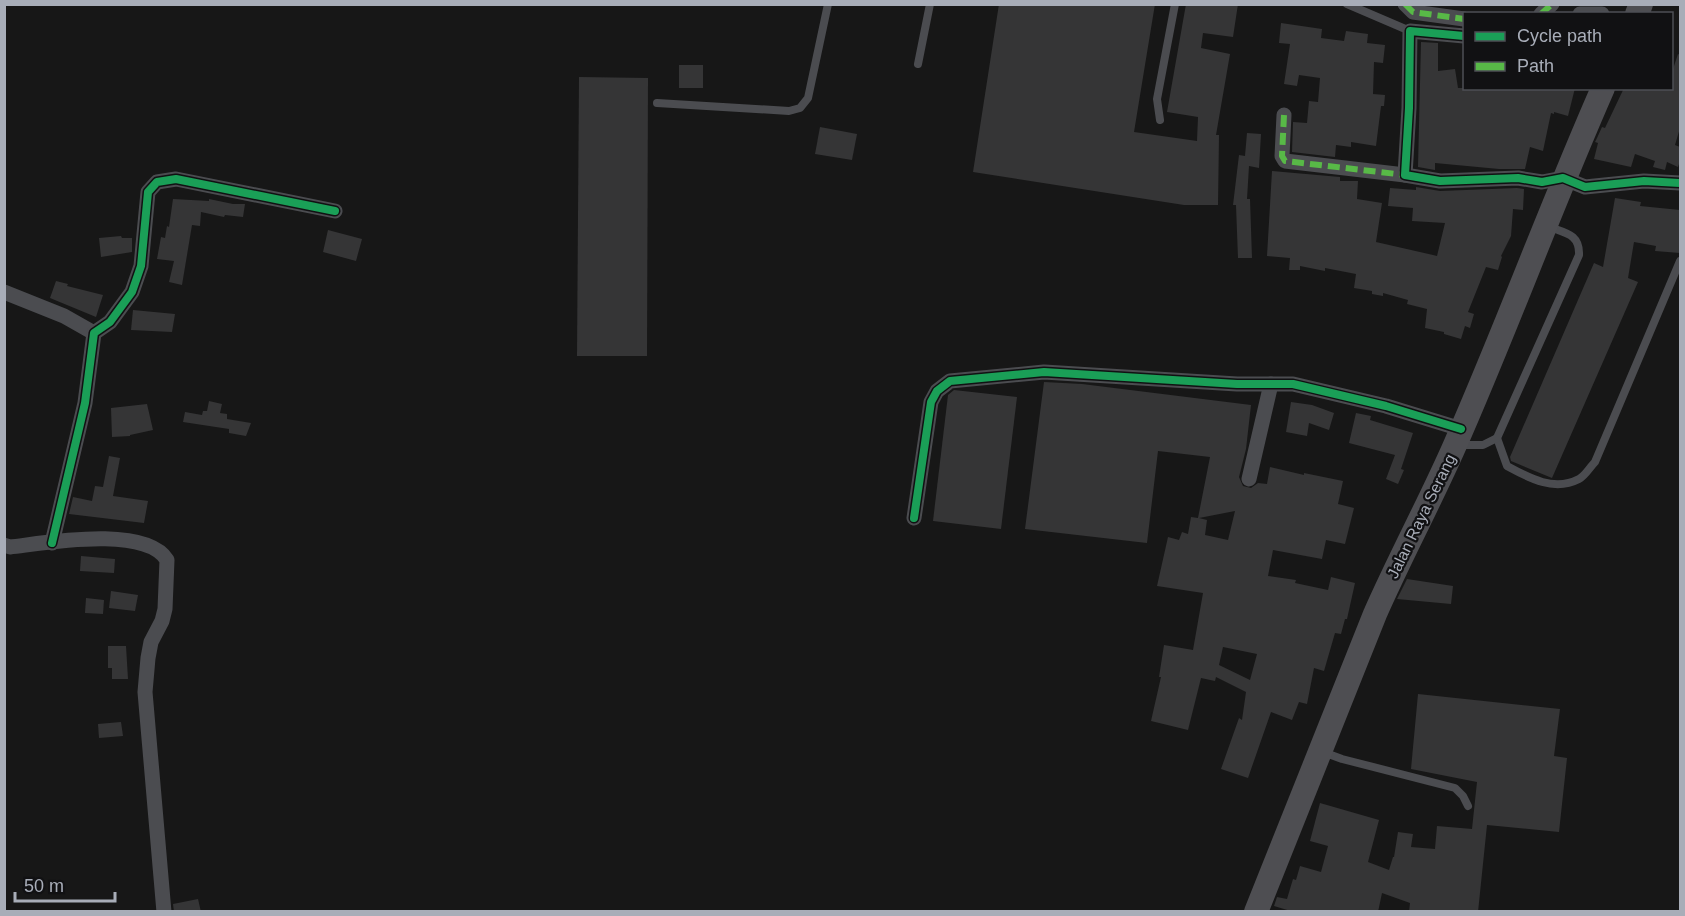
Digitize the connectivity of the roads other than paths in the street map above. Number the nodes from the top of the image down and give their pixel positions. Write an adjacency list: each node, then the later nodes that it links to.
1 (828, 4): 11 (lane)
2 (930, 4): 9 (lane)
3 (1175, 4): 13 (lane)
4 (1347, 4): 7 (lane)
5 (1405, 4): 6 (street)
6 (1463, 19)
7 (1410, 32): 8 (street); 14 (street)
8 (1463, 36)
9 (918, 64)
10 (1602, 90): 15 (highway, Jalan Raya Serang)
11 (657, 103)
12 (1284, 115): 14 (street)
13 (1160, 120)
14 (1405, 175): 15 (street)
15 (1563, 178): 16 (street); 18 (highway, Jalan Raya Serang)
16 (1680, 183)
17 (335, 211): 21 (street)
18 (1546, 226): 23 (highway, Jalan Raya Serang); 24 (lane)
19 (1680, 261): 24 (lane)
20 (4, 292): 21 (street)
21 (94, 333): 27 (street)
22 (1271, 384): 23 (street); 25 (street); 26 (street)
23 (1458, 437): 24 (lane); 29 (highway, Jalan Raya Serang)
24 (1497, 438)
25 (1249, 479)
26 (914, 518)
27 (52, 543): 28 (street); 31 (street)
28 (4, 545)
29 (1321, 752): 30 (lane); 32 (highway, Jalan Raya Serang)
30 (1468, 806)
31 (164, 912)
32 (1256, 912)

